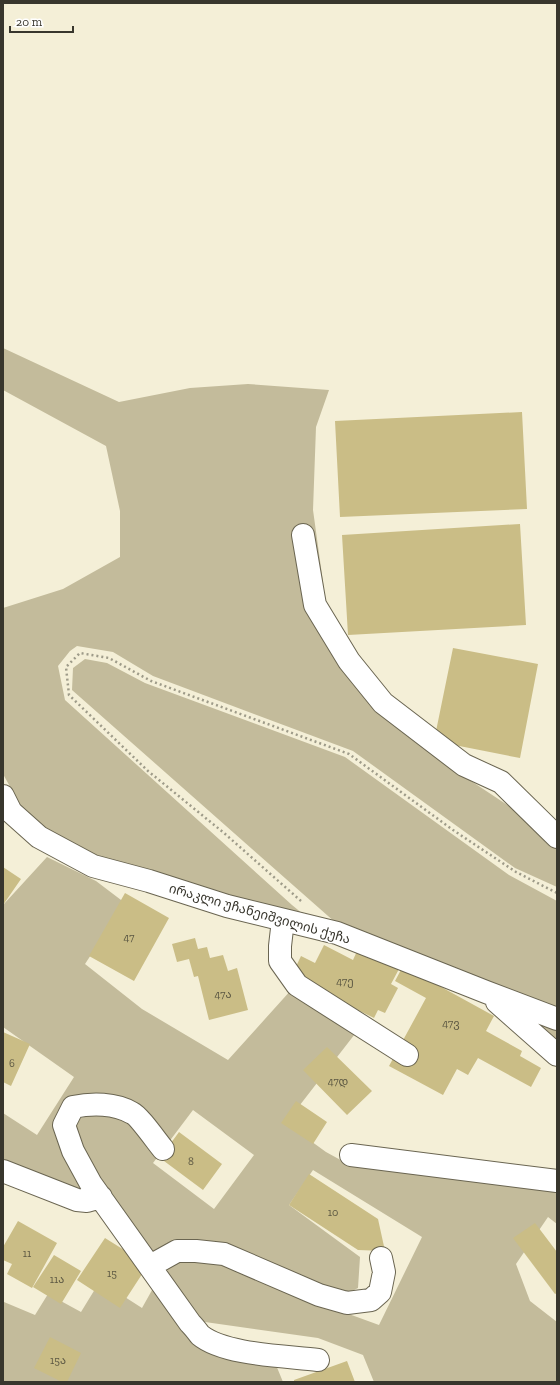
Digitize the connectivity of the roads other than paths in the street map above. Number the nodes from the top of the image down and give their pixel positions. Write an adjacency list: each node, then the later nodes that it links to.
1 (304, 535): 3 (street)
2 (3, 796): 4 (street, ირაკლი უჩანეიშვილის ქუჩა)
3 (557, 837)
4 (283, 920): 5 (street, ირაკლი უჩანეიშვილის ქუჩა); 7 (street)
5 (486, 992): 6 (street, ირაკლი უჩანეიშვილის ქუჩა); 8 (street)
6 (557, 1019)
7 (407, 1055)
8 (557, 1055)
9 (163, 1149): 13 (street)
10 (351, 1156): 12 (street)
11 (3, 1170): 13 (street)
12 (557, 1181)
13 (101, 1197): 15 (street)
14 (381, 1258): 15 (street)
15 (150, 1266): 16 (street)
16 (318, 1360)

